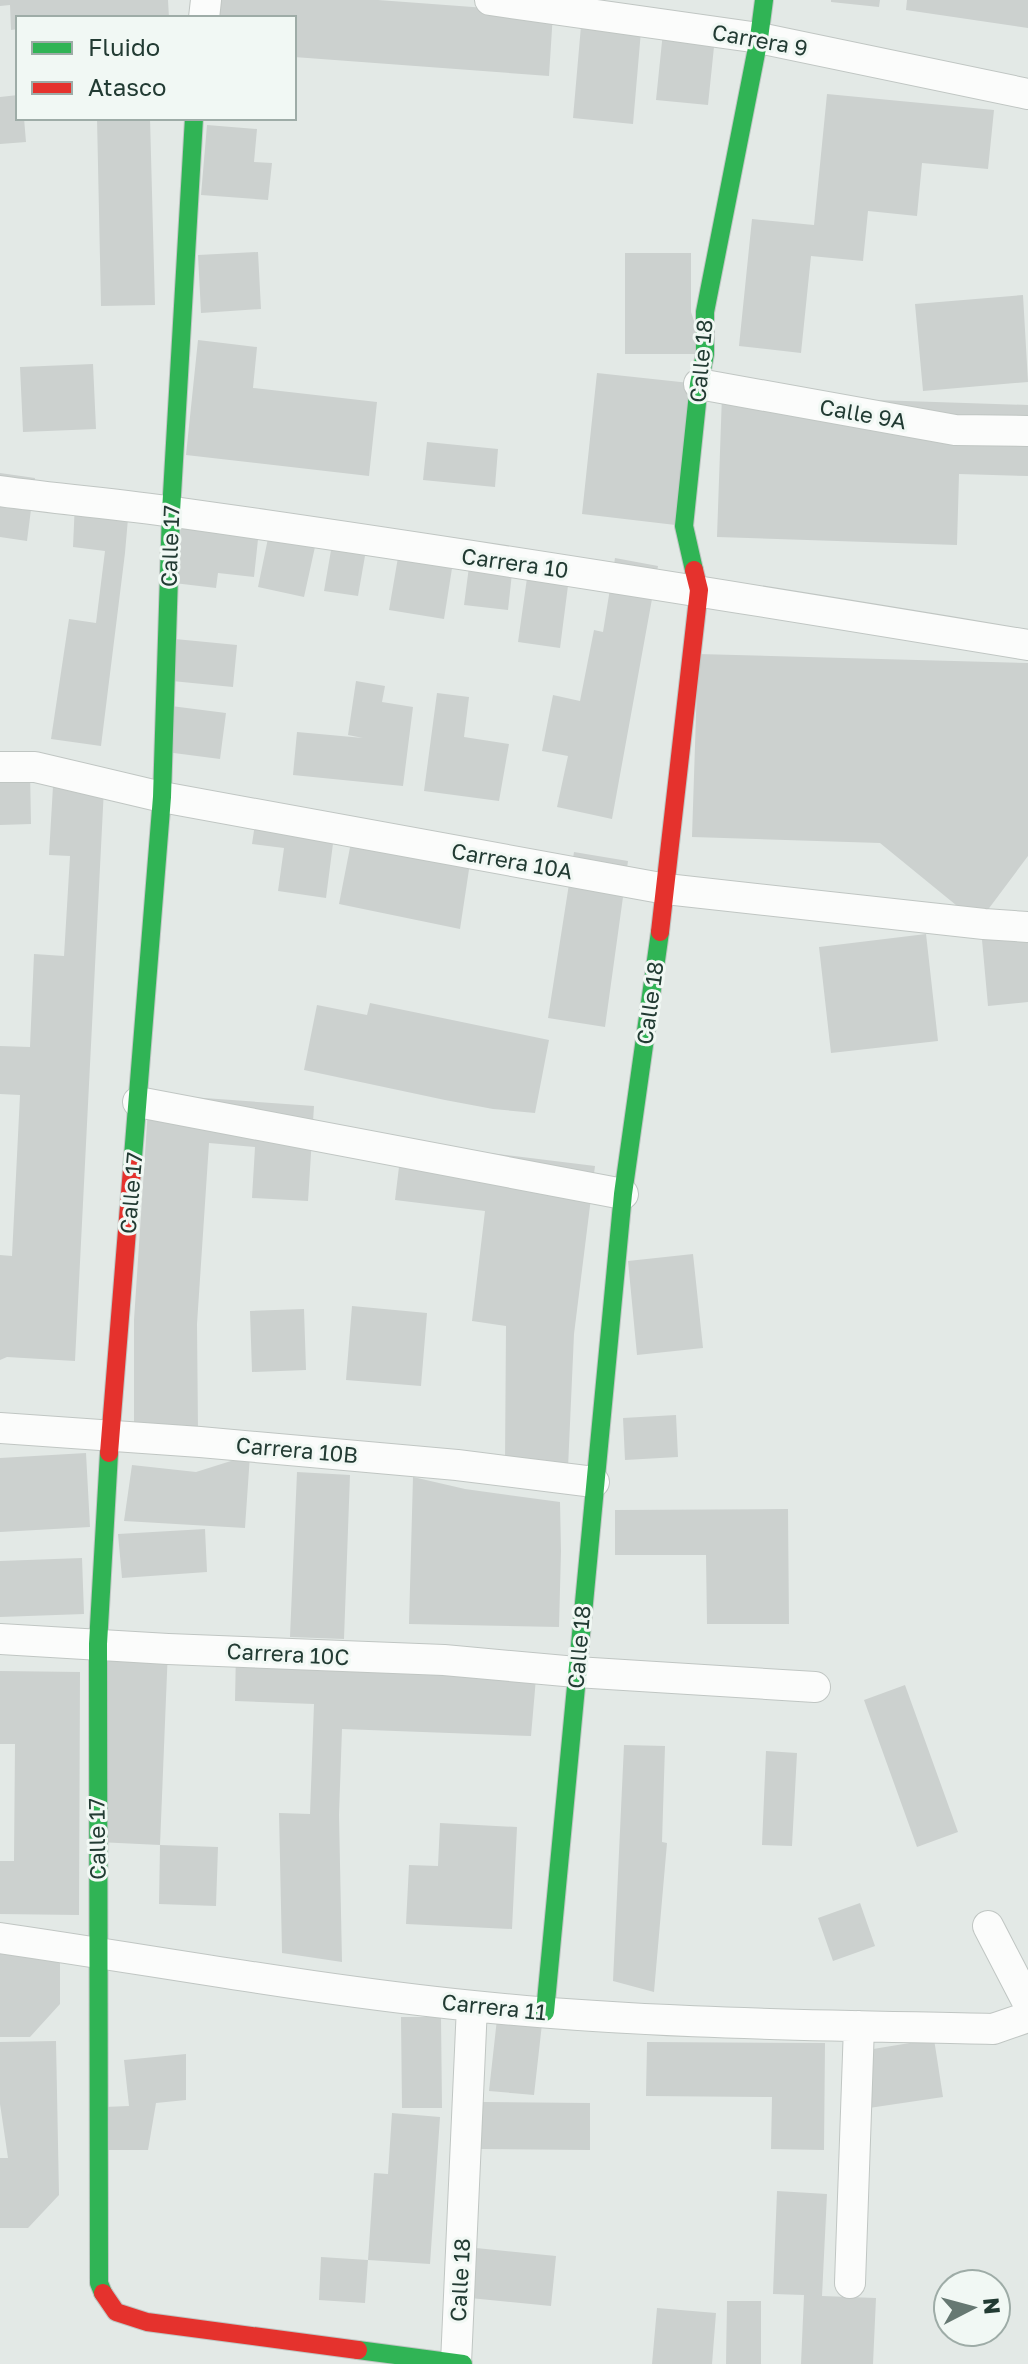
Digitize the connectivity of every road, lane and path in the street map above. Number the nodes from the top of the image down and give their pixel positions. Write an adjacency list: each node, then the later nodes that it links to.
1 (490, 0): 3 (street, Carrera 9)
2 (764, 0): 3 (street, Calle 18)
3 (759, 38): 4 (street, Carrera 9); 6 (street, Calle 18)
4 (1028, 94)
5 (194, 120): 9 (street, Calle 17)
6 (699, 384): 7 (street, Calle 9A); 10 (street, Calle 18)
7 (1028, 431)
8 (0, 491): 9 (street, Carrera 10)
9 (171, 512): 10 (street, Carrera 10); 13 (street, Calle 17)
10 (699, 590): 11 (street, Carrera 10); 14 (street, Calle 18)
11 (1028, 645)
12 (0, 767): 13 (street, Carrera 10A)
13 (162, 797): 14 (street, Carrera 10A); 16 (street, Calle 17)
14 (666, 889): 15 (street, Carrera 10A); 17 (street, Calle 18)
15 (1028, 927)
16 (138, 1102): 17 (street); 19 (street, Calle 17)
17 (623, 1194): 20 (street, Calle 18)
18 (0, 1428): 19 (street, Carrera 10B)
19 (110, 1435): 20 (street, Carrera 10B); 22 (street, Calle 17)
20 (594, 1482): 23 (street, Calle 18)
21 (0, 1639): 22 (street, Carrera 10C)
22 (98, 1644): 23 (street, Carrera 10C); 27 (street, Calle 17)
23 (576, 1672): 24 (street, Carrera 10C); 30 (street, Calle 18)
24 (815, 1687)
25 (988, 1926): 28 (street)
26 (0, 1938): 27 (street, Carrera 11)
27 (98, 1952): 29 (street, Carrera 11); 34 (street, Calle 17)
28 (1028, 2003)
29 (472, 2006): 30 (street, Carrera 11); 34 (street, Calle 18)
30 (545, 2012): 32 (street, Carrera 11)
31 (1028, 2017): 32 (street, Carrera 11)
32 (859, 2026): 33 (street)
33 (850, 2283)
34 (458, 2364)

